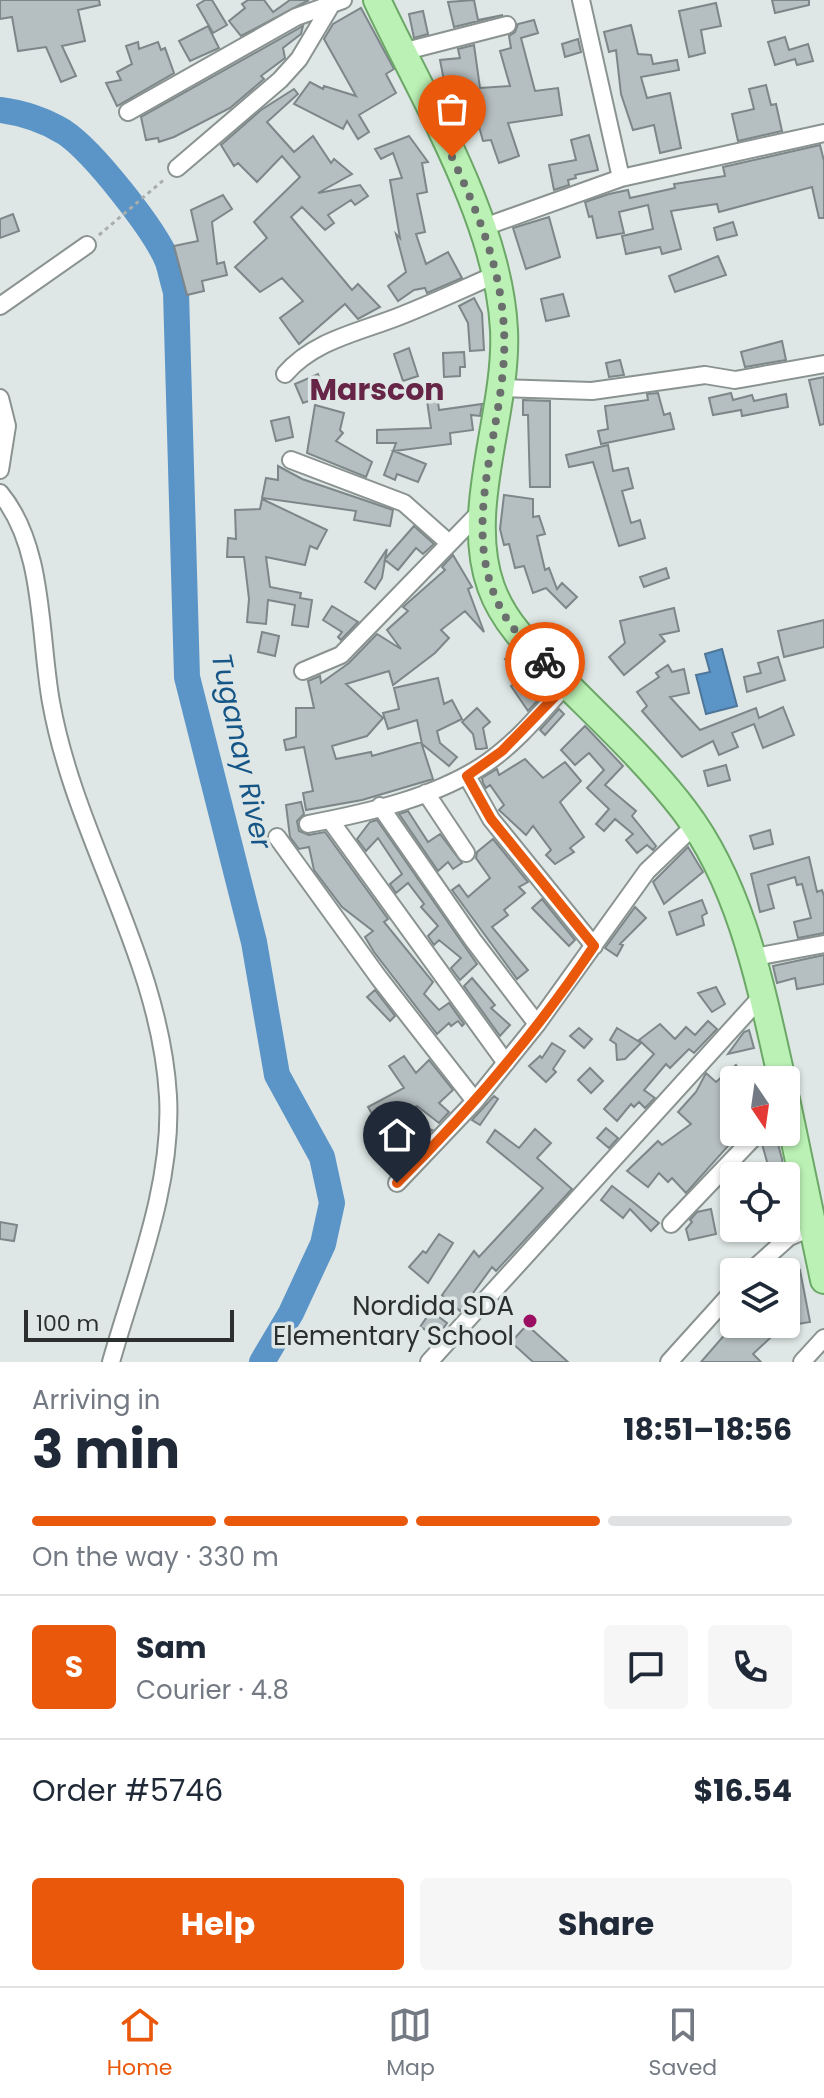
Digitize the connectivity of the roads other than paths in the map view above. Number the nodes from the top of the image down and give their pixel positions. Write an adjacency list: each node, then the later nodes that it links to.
1 (377, 0): 5 (main road)
2 (581, 0): 9 (street)
3 (336, 4): 6 (street); 8 (street)
4 (507, 25): 5 (street)
5 (402, 52): 10 (main road)
6 (128, 112)
7 (824, 133): 9 (street)
8 (177, 168)
9 (621, 178): 10 (street)
10 (484, 227): 12 (main road)
11 (87, 245): 13 (street)
12 (497, 274): 15 (street); 16 (main road)
13 (0, 306)
14 (824, 364): 16 (street)
15 (285, 374)
16 (504, 388): 21 (main road)
17 (0, 398): 19 (street)
18 (291, 460): 22 (street)
19 (0, 470)
20 (0, 493): 50 (street)
21 (483, 508): 22 (street); 24 (main road)
22 (449, 543): 23 (street)
23 (303, 671)
24 (567, 684): 25 (street); 30 (main road)
25 (467, 776): 26 (street); 34 (street)
26 (426, 793): 27 (street); 32 (street)
27 (380, 806): 28 (street); 37 (street)
28 (330, 820): 29 (street); 38 (street)
29 (308, 824)
30 (695, 825): 34 (street); 35 (main road)
31 (277, 837): 40 (street)
32 (466, 853)
33 (824, 944): 35 (street)
34 (594, 946): 37 (street)
35 (750, 958): 36 (main road)
36 (761, 997): 39 (main road); 51 (street)
37 (537, 1024): 38 (street)
38 (506, 1063): 40 (street)
39 (778, 1066)
40 (475, 1101): 43 (street)
41 (746, 1146): 44 (street)
42 (796, 1146): 45 (main road)
43 (397, 1183)
44 (671, 1224)
45 (813, 1227): 46 (street); 47 (main road)
46 (766, 1258)
47 (824, 1280)
48 (720, 1306): 52 (street)
49 (824, 1338): 53 (street)
50 (111, 1362)
51 (429, 1362)
52 (669, 1362)
53 (802, 1362)

